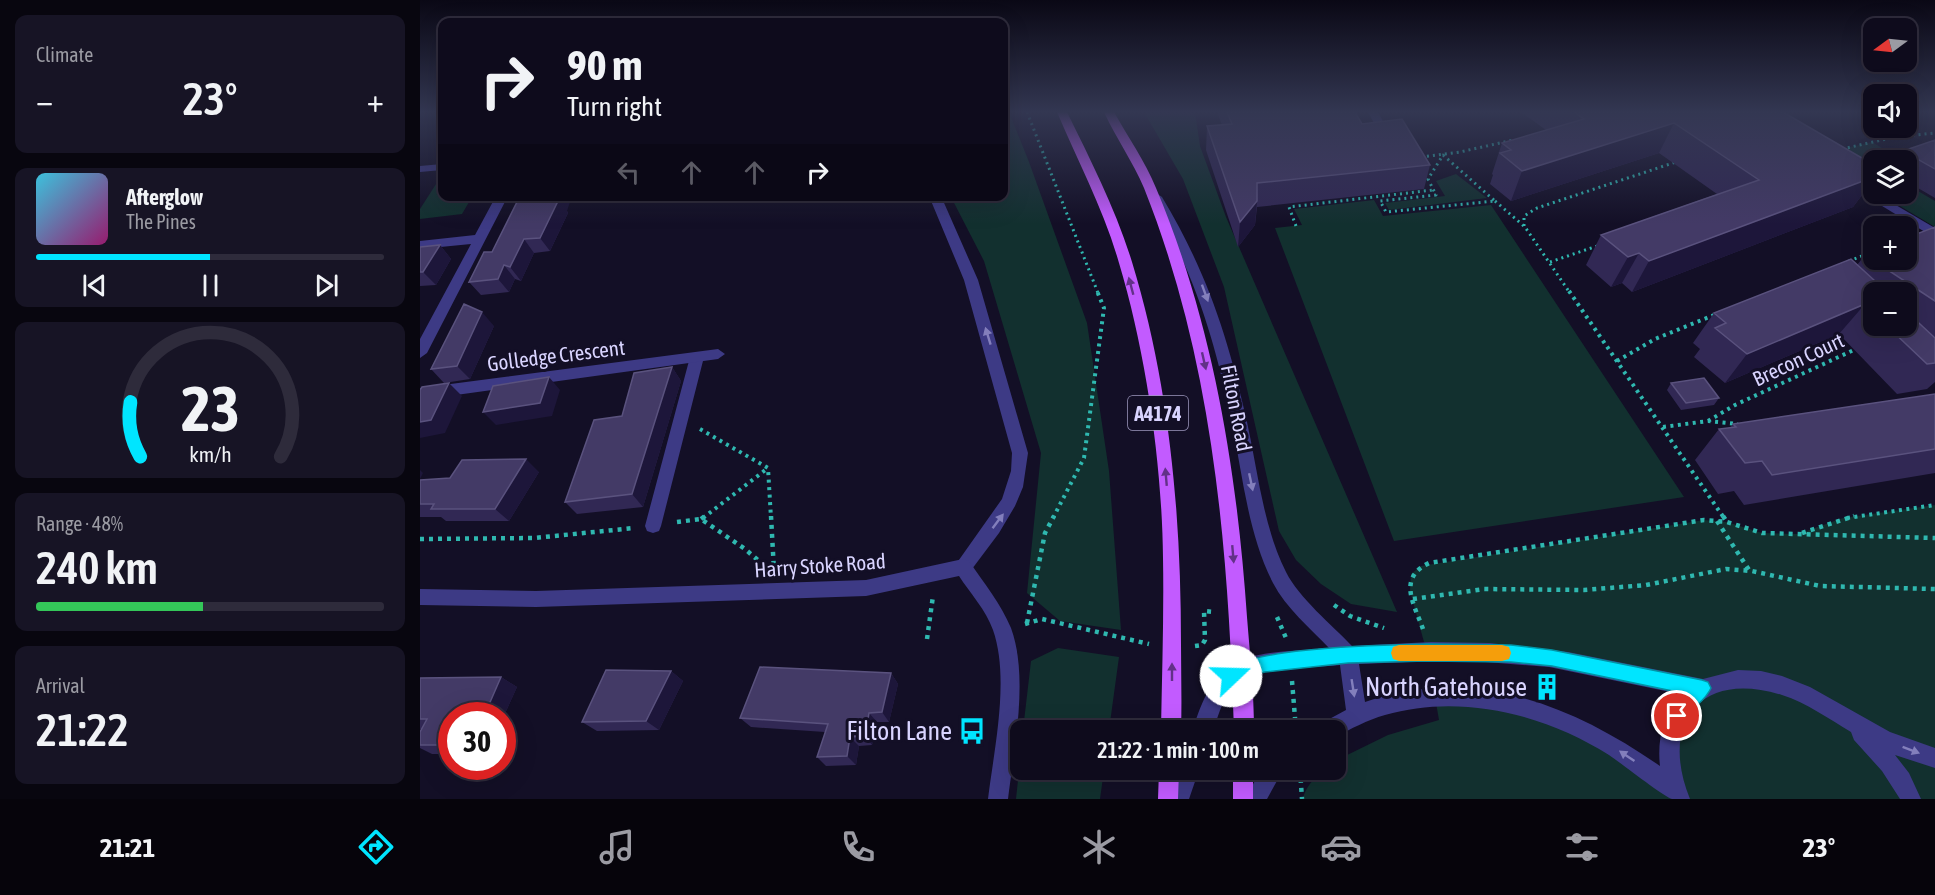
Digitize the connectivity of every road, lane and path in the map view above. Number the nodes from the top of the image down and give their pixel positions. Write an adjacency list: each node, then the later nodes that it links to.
1 (1042, 149): 57 (path)
2 (1080, 149): 68 (main road, A4174, one-way to 2)
3 (1129, 149): 13 (main road, Filton Road / A4174)
4 (1470, 149): 7 (path)
5 (1842, 149): 6 (path)
6 (1839, 150)
7 (1443, 155): 8 (path); 14 (path); 18 (path)
8 (1413, 158)
9 (1679, 161): 21 (path)
10 (438, 167): 11 (street)
11 (420, 169)
12 (1863, 174): 15 (street)
13 (1149, 185): 63 (street, one-way to 63); 65 (main road, Filton Road / A4174, one-way to 65)
14 (1433, 190): 18 (path); 20 (path)
15 (1863, 190)
16 (499, 201): 23 (street)
17 (937, 201): 49 (street, one-way to 17)
18 (1496, 201): 21 (path)
19 (1886, 204): 22 (street)
20 (1296, 226)
21 (1525, 227): 27 (path)
22 (1935, 234)
23 (480, 239): 25 (street); 31 (street)
24 (1608, 242): 27 (path)
25 (420, 245)
26 (1863, 255): 28 (path)
27 (1550, 262): 34 (path)
28 (1841, 264)
29 (1720, 313): 34 (path)
30 (1861, 347): 37 (path, Brecon Court)
31 (420, 353)
32 (718, 354): 33 (street, Golledge Crescent)
33 (698, 357): 35 (street, Golledge Crescent); 36 (street)
34 (1617, 361): 39 (path)
35 (420, 393)
36 (681, 418): 40 (path); 45 (street)
37 (1708, 421): 38 (path); 39 (path)
38 (1748, 425)
39 (1663, 427): 44 (path)
40 (768, 468): 42 (path); 42 (path)
41 (1935, 505): 46 (path)
42 (701, 519): 45 (path)
43 (1716, 520): 44 (path); 50 (path); 54 (path)
44 (1727, 522): 46 (path)
45 (653, 526): 48 (path)
46 (1798, 534): 47 (path)
47 (1935, 538)
48 (420, 539)
49 (963, 567): 51 (street, Harry Stoke Road); 58 (street)
50 (1749, 570): 52 (path); 54 (path)
51 (936, 574): 53 (street, Harry Stoke Road); 61 (path)
52 (1935, 589)
53 (420, 597)
54 (1413, 599): 60 (path)
55 (1331, 603): 59 (path)
56 (1273, 608): 64 (path)
57 (1027, 623): 58 (path); 62 (path)
58 (1002, 630): 81 (street)
59 (1395, 630)
60 (1416, 631)
61 (927, 639)
62 (1148, 644)
63 (1348, 655): 64 (street); 66 (street); 67 (street, one-way to 67)
64 (1290, 661): 65 (street); 71 (path)
65 (1242, 669): 69 (street); 70 (main road, Filton Road / A4174)
66 (1702, 688): 73 (street); 80 (street)
67 (1357, 715): 72 (street); 80 (street, one-way to 67)
68 (1171, 720)
69 (1207, 720)
70 (1244, 720)
71 (1295, 720)
72 (1346, 721)
73 (1850, 722): 74 (street, one-way to 74); 87 (street)
74 (1935, 758)
75 (1169, 780): 82 (main road)
76 (1186, 780): 83 (street)
77 (1243, 780): 84 (main road)
78 (1266, 780): 85 (street)
79 (1301, 780): 86 (path)
80 (1677, 794)
81 (998, 799)
82 (1168, 799)
83 (1179, 799)
84 (1243, 799)
85 (1256, 799)
86 (1302, 799)
87 (1911, 799)

